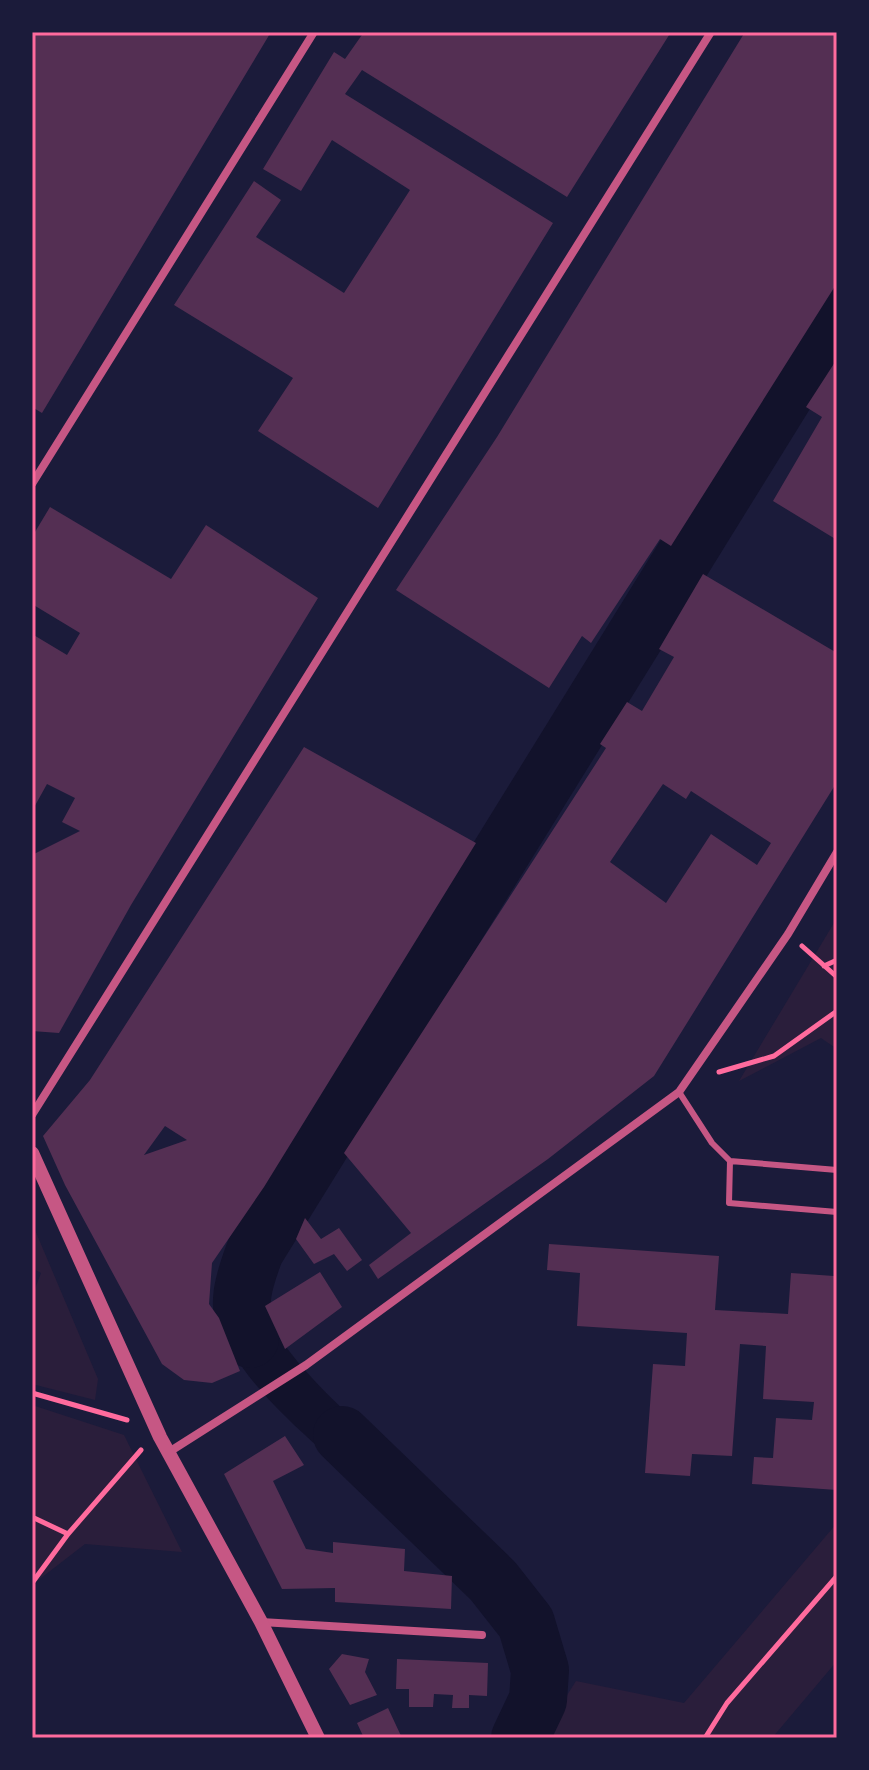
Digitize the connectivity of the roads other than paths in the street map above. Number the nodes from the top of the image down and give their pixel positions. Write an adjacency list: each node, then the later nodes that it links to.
1 (314, 32): 3 (street)
2 (711, 32): 6 (street)
3 (32, 484)
4 (837, 852): 5 (street)
5 (679, 1092): 8 (lane); 11 (street)
6 (32, 1115)
7 (32, 1153): 11 (street)
8 (730, 1161): 9 (lane); 10 (lane)
9 (837, 1170)
10 (837, 1212)
11 (169, 1452): 12 (street)
12 (261, 1622): 13 (street); 14 (street)
13 (482, 1635)
14 (318, 1738)

